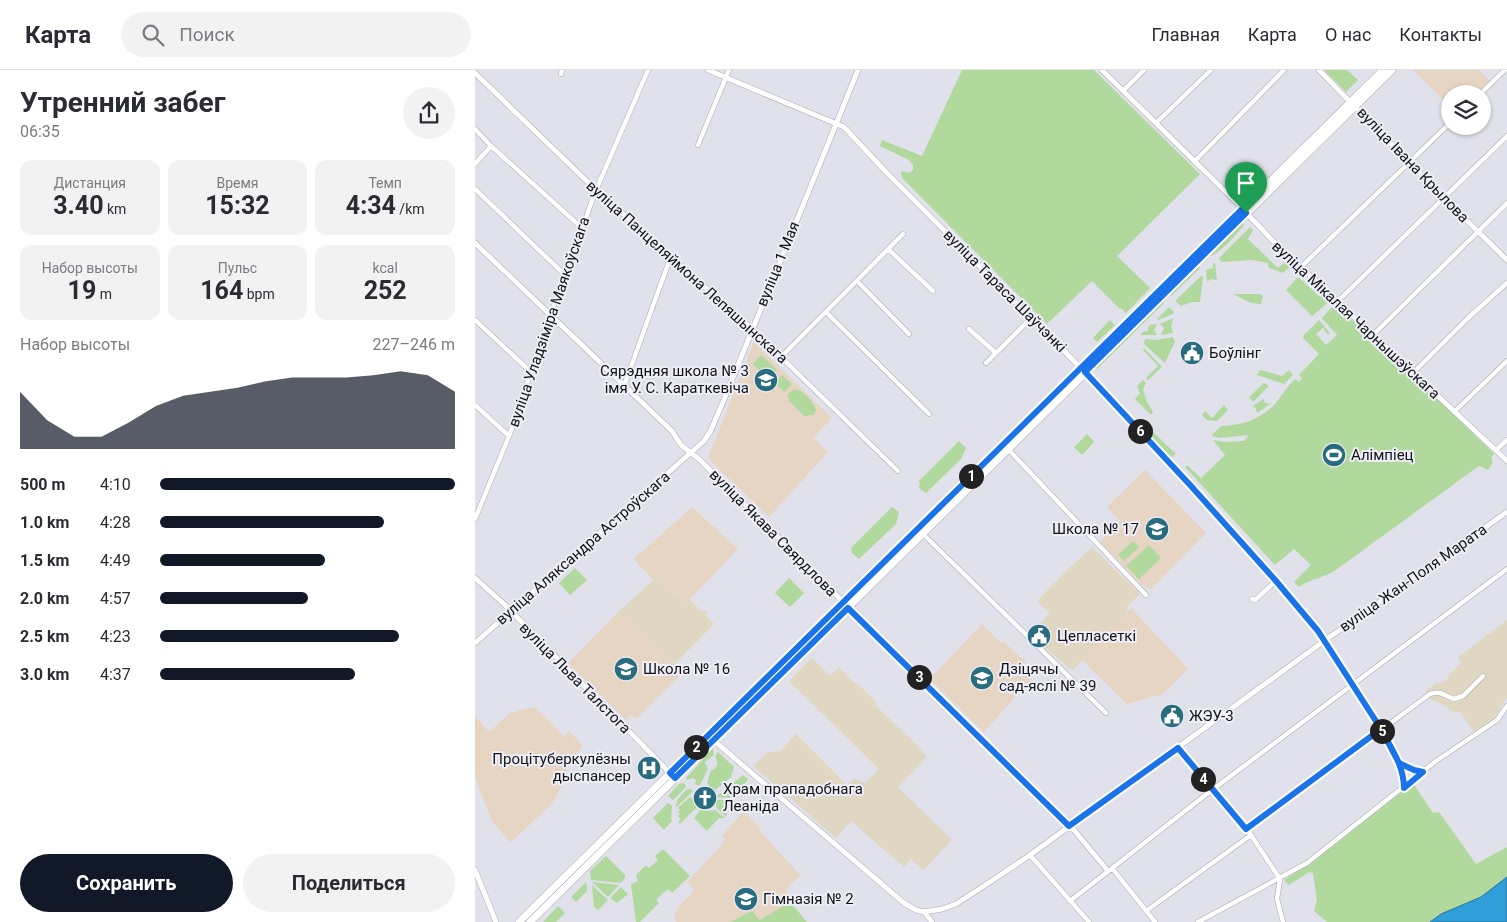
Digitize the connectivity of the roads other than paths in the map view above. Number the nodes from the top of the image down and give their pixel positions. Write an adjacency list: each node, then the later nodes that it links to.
1 (648, 70): 29 (street, вуліца Уладзіміра Маякоўскага)
2 (709, 70): 14 (street, вуліца Тараса Шаўчэнкі)
3 (729, 70): 14 (street)
4 (858, 70): 18 (street, вуліца 1 Мая)
5 (1103, 70): 16 (street, вуліца Мікалая Чарнышэўскага)
6 (1144, 70): 16 (street)
7 (1211, 70): 19 (street)
8 (1284, 70): 25 (street)
9 (1319, 70): 17 (street, вуліца Івана Крылова)
10 (1383, 70): 17 (main road)
11 (1392, 70): 17 (main road)
12 (1505, 70): 15 (street)
13 (475, 73): 29 (street, вуліца Панцеляймона Лепяшынскага)
14 (726, 77): 18 (street, вуліца Тараса Шаўчэнкі); 23 (street)
15 (1489, 85)
16 (1124, 90): 19 (street, вуліца Мікалая Чарнышэўскага)
17 (1353, 104): 26 (street, вуліца Івана Крылова); 32 (main road)
18 (836, 123): 48 (street, вуліца Тараса Шаўчэнкі); 51 (street, вуліца 1 Мая)
19 (1157, 123): 25 (street, вуліца Мікалая Чарнышэўскага)
20 (475, 129): 24 (street)
21 (1441, 132): 26 (street)
22 (1507, 136): 30 (street)
23 (698, 145)
24 (491, 146): 27 (street); 33 (street)
25 (1195, 161): 32 (street, вуліца Мікалая Чарнышэўскага)
26 (1409, 162): 30 (street, вуліца Івана Крылова); 40 (street)
27 (475, 164)
28 (475, 189): 41 (street)
29 (596, 190): 33 (street, вуліца Уладзіміра Маякоўскага); 38 (street, вуліца Панцеляймона Лепяшынскага)
30 (1444, 198): 34 (street, вуліца Івана Крылова); 45 (street)
31 (1507, 203): 34 (street)
32 (1244, 211): 40 (street, вуліца Мікалая Чарнышэўскага); 58 (main road)
33 (582, 228): 41 (street, вуліца Уладзіміра Маякоўскага)
34 (1478, 232): 39 (street, вуліца Івана Крылова); 53 (street)
35 (903, 234): 37 (street)
36 (475, 243): 47 (street, вуліца Якава Свярдлова)
37 (889, 250): 42 (street); 44 (street)
38 (671, 256): 51 (street, вуліца Панцеляймона Лепяшынскага); 61 (street)
39 (1507, 260)
40 (1301, 267): 45 (street, вуліца Мікалая Чарнышэўскага)
41 (565, 275): 47 (street, вуліца Уладзіміра Маякоўскага)
42 (857, 281): 46 (street); 52 (street)
43 (1507, 284): 60 (street)
44 (933, 291)
45 (1337, 302): 53 (street, вуліца Мікалая Чарнышэўскага)
46 (826, 312): 55 (street); 64 (street)
47 (549, 316): 59 (street, вуліца Уладзіміра Маякоўскага); 61 (street, вуліца Якава Свярдлова)
48 (1031, 318): 54 (street); 58 (street, вуліца Тараса Шаўчэнкі)
49 (475, 320): 59 (street)
50 (969, 329): 54 (street)
51 (752, 330): 55 (street, вуліца Панцеляймона Лепяшынскага); 69 (street, вуліца 1 Мая)
52 (909, 334)
53 (1374, 334): 60 (street, вуліца Мікалая Чарнышэўскага)
54 (996, 353): 57 (street)
55 (781, 358): 71 (street, вуліца Панцеляймона Лепяшынскага)
56 (1507, 361): 63 (street)
57 (986, 363)
58 (1083, 370): 67 (main road); 77 (street, вуліца Тараса Шаўчэнкі)
59 (530, 371): 65 (street, вуліца Уладзіміра Маякоўскага)
60 (1413, 373): 63 (street, вуліца Мікалая Чарнышэўскага)
61 (624, 386): 69 (street, вуліца Якава Свярдлова)
62 (475, 405): 65 (street)
63 (1454, 412): 68 (street, вуліца Мікалая Чарнышэўскага)
64 (929, 414)
65 (509, 436): 73 (street, вуліца Уладзіміра Маякоўскага)
66 (1507, 440): 68 (street)
67 (1006, 447): 74 (main road); 78 (street); 80 (main road)
68 (1496, 450): 70 (street, вуліца Мікалая Чарнышэўскага)
69 (691, 453): 80 (street, вуліца Якава Свярдлова); 81 (street, вуліца Аляксандра Астроўскага)
70 (1507, 461)
71 (898, 471)
72 (1507, 512): 82 (street, вуліца Жан-Поля Марата)
73 (475, 519)
74 (923, 534): 80 (main road); 87 (street)
75 (1507, 569): 85 (street)
76 (475, 578): 81 (street, вуліца Льва Талстога)
77 (1276, 581): 79 (street); 82 (street, вуліца Тараса Шаўчэнкі)
78 (1146, 595)
79 (1252, 599)
80 (846, 605): 89 (main road); 96 (street, вуліца Якава Свярдлова)
81 (511, 612): 83 (street, вуліца Аляксандра Астроўскага); 93 (street, вуліца Льва Талстога)
82 (1324, 641): 85 (street, вуліца Тараса Шаўчэнкі); 90 (street, вуліца Жан-Поля Марата)
83 (475, 643)
84 (1483, 676): 88 (street)
85 (1352, 686): 88 (street, вуліца Тараса Шаўчэнкі); 95 (street)
86 (1507, 706): 92 (street)
87 (1106, 713)
88 (1381, 729): 91 (street, вуліца Тараса Шаўчэнкі); 97 (street)
89 (711, 738): 93 (main road); 105 (street)
90 (1178, 748): 95 (street); 96 (street, вуліца Жан-Поля Марата)
91 (1399, 763): 92 (street); 94 (street, вуліца Тараса Шаўчэнкі)
92 (1423, 772): 94 (street)
93 (672, 776): 107 (main road); 108 (main road)
94 (1404, 788): 102 (street)
95 (1212, 790): 97 (street); 100 (street)
96 (1069, 826): 99 (street, вуліца Жан-Поля Марата); 100 (street, вуліца Якава Свярдлова)
97 (1246, 829): 98 (street)
98 (1251, 835): 102 (street); 104 (street)
99 (1030, 855): 103 (street); 105 (street, вуліца Жан-Поля Марата)
100 (1110, 869): 103 (street); 104 (street, вуліца Якава Свярдлова)
101 (475, 870): 106 (street)
102 (1280, 879): 112 (street); 113 (street)
103 (1070, 901): 110 (street)
104 (1146, 911): 111 (street, вуліца Якава Свярдлова)
105 (924, 912): 109 (street)
106 (496, 922)
107 (519, 922)
108 (530, 922)
109 (932, 922)
110 (1089, 922)
111 (1155, 922)
112 (1198, 922)
113 (1283, 922)

